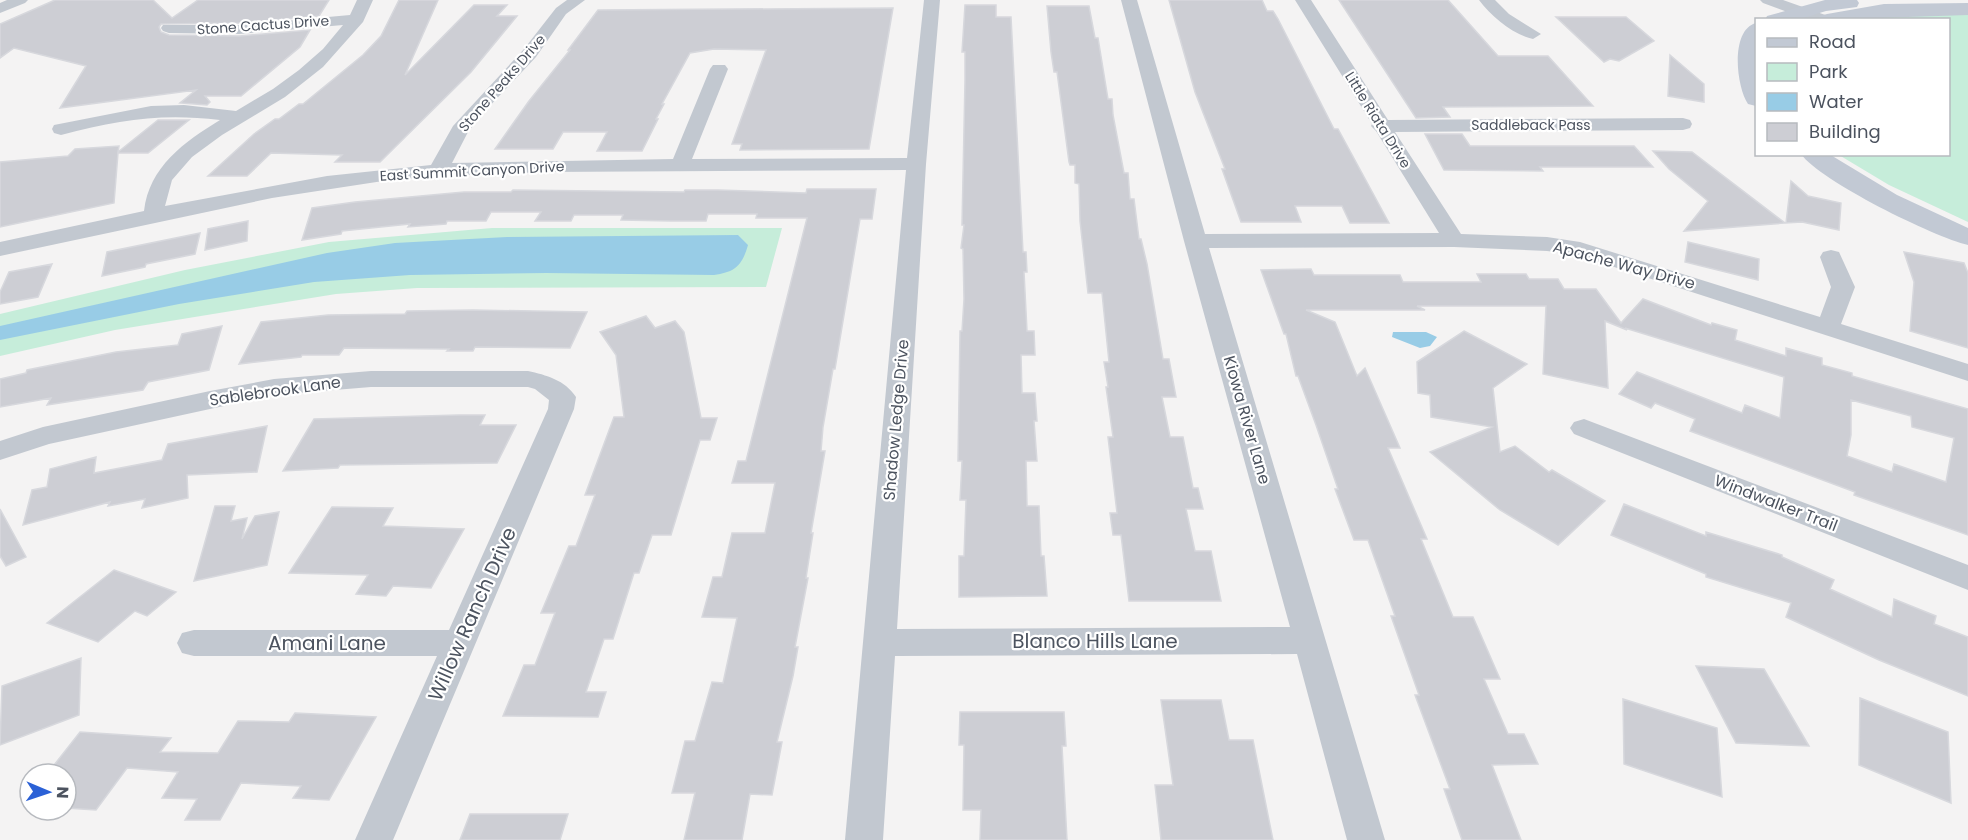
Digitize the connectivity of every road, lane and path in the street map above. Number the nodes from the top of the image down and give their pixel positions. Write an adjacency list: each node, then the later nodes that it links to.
1 (20, 0): 11 (street)
2 (365, 0): 16 (street)
3 (574, 0): 30 (street, Stone Peaks Drive)
4 (932, 0): 28 (street, Shadow Ledge Drive)
5 (1129, 0): 34 (street, Kiowa River Lane)
6 (1303, 0): 25 (street, Little Riata Drive)
7 (1487, 0): 19 (street)
8 (1768, 0): 12 (street)
9 (1885, 0): 12 (street)
10 (1958, 4): 15 (street)
11 (0, 8)
12 (1800, 12): 13 (street); 14 (street)
13 (1780, 18)
14 (1820, 18)
15 (1838, 18)
16 (357, 19): 17 (street, Stone Cactus Drive); 23 (street)
17 (169, 28)
18 (1755, 30): 20 (street)
19 (1533, 34)
20 (1754, 49): 22 (street)
21 (719, 69): 29 (street)
22 (1755, 96)
23 (238, 117): 26 (street); 31 (street)
24 (1683, 124): 25 (street, Saddleback Pass)
25 (1380, 126): 33 (street, Little Riata Drive)
26 (60, 129)
27 (1816, 156): 32 (street)
28 (916, 164): 29 (street, East Summit Canyon Drive); 46 (street, Shadow Ledge Drive)
29 (680, 165): 30 (street, East Summit Canyon Drive)
30 (438, 170): 31 (street, East Summit Canyon Drive)
31 (153, 215): 35 (street, East Summit Canyon Drive)
32 (1968, 237)
33 (1454, 240): 34 (street, Apache Way Drive); 37 (street, Apache Way Drive)
34 (1195, 241): 43 (street, Kiowa River Lane)
35 (0, 249)
36 (1831, 257): 37 (street)
37 (1828, 327): 38 (street, Apache Way Drive)
38 (1968, 373)
39 (555, 389): 41 (street, Sablebrook Lane); 45 (street, Willow Ranch Drive)
40 (1584, 428): 42 (street, Windwalker Trail)
41 (0, 452)
42 (1968, 578)
43 (1311, 640): 46 (street, Blanco Hills Lane); 49 (street, Kiowa River Lane)
44 (194, 643): 45 (street, Amani Lane)
45 (460, 643): 47 (street, Willow Ranch Drive)
46 (878, 643): 48 (street, Shadow Ledge Drive)
47 (374, 840)
48 (864, 840)
49 (1366, 840)

